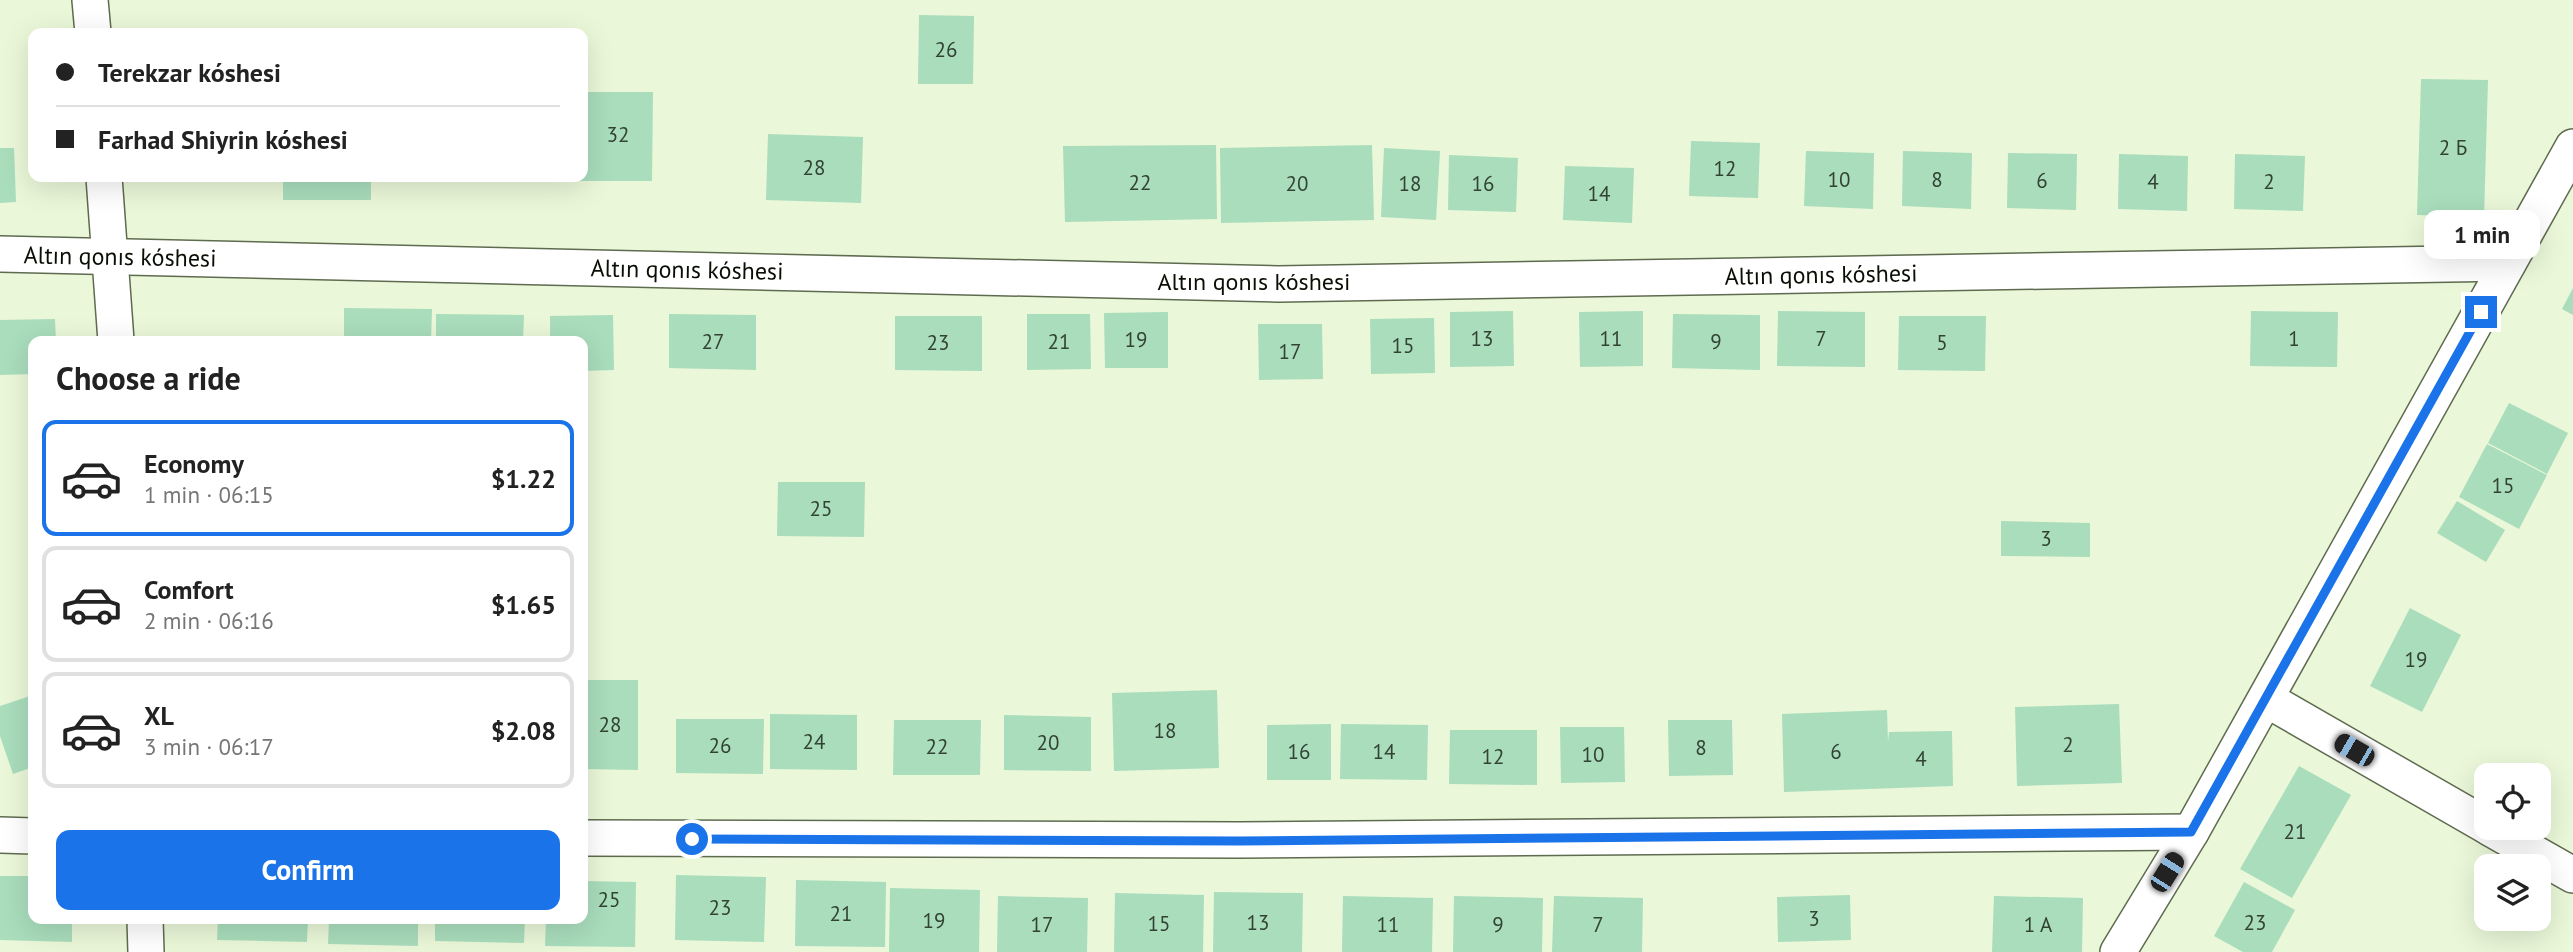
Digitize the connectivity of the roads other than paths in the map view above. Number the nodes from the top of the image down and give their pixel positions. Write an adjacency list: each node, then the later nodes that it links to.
1 (90, 0): 2 (street)
2 (93, 28)
3 (2573, 147): 7 (street)
4 (104, 182): 6 (street)
5 (0, 254): 6 (street, Altın qonıs kóshesi)
6 (111, 257): 7 (street, Altın qonıs kóshesi); 8 (street)
7 (2508, 263): 9 (street)
8 (116, 336)
9 (2266, 699): 10 (street); 11 (street)
10 (2474, 819)
11 (2191, 832): 14 (street); 19 (street)
12 (0, 835): 13 (street)
13 (28, 836)
14 (588, 838)
15 (2511, 840): 16 (street)
16 (2573, 875)
17 (145, 924): 18 (street)
18 (146, 952)
19 (2118, 952)

